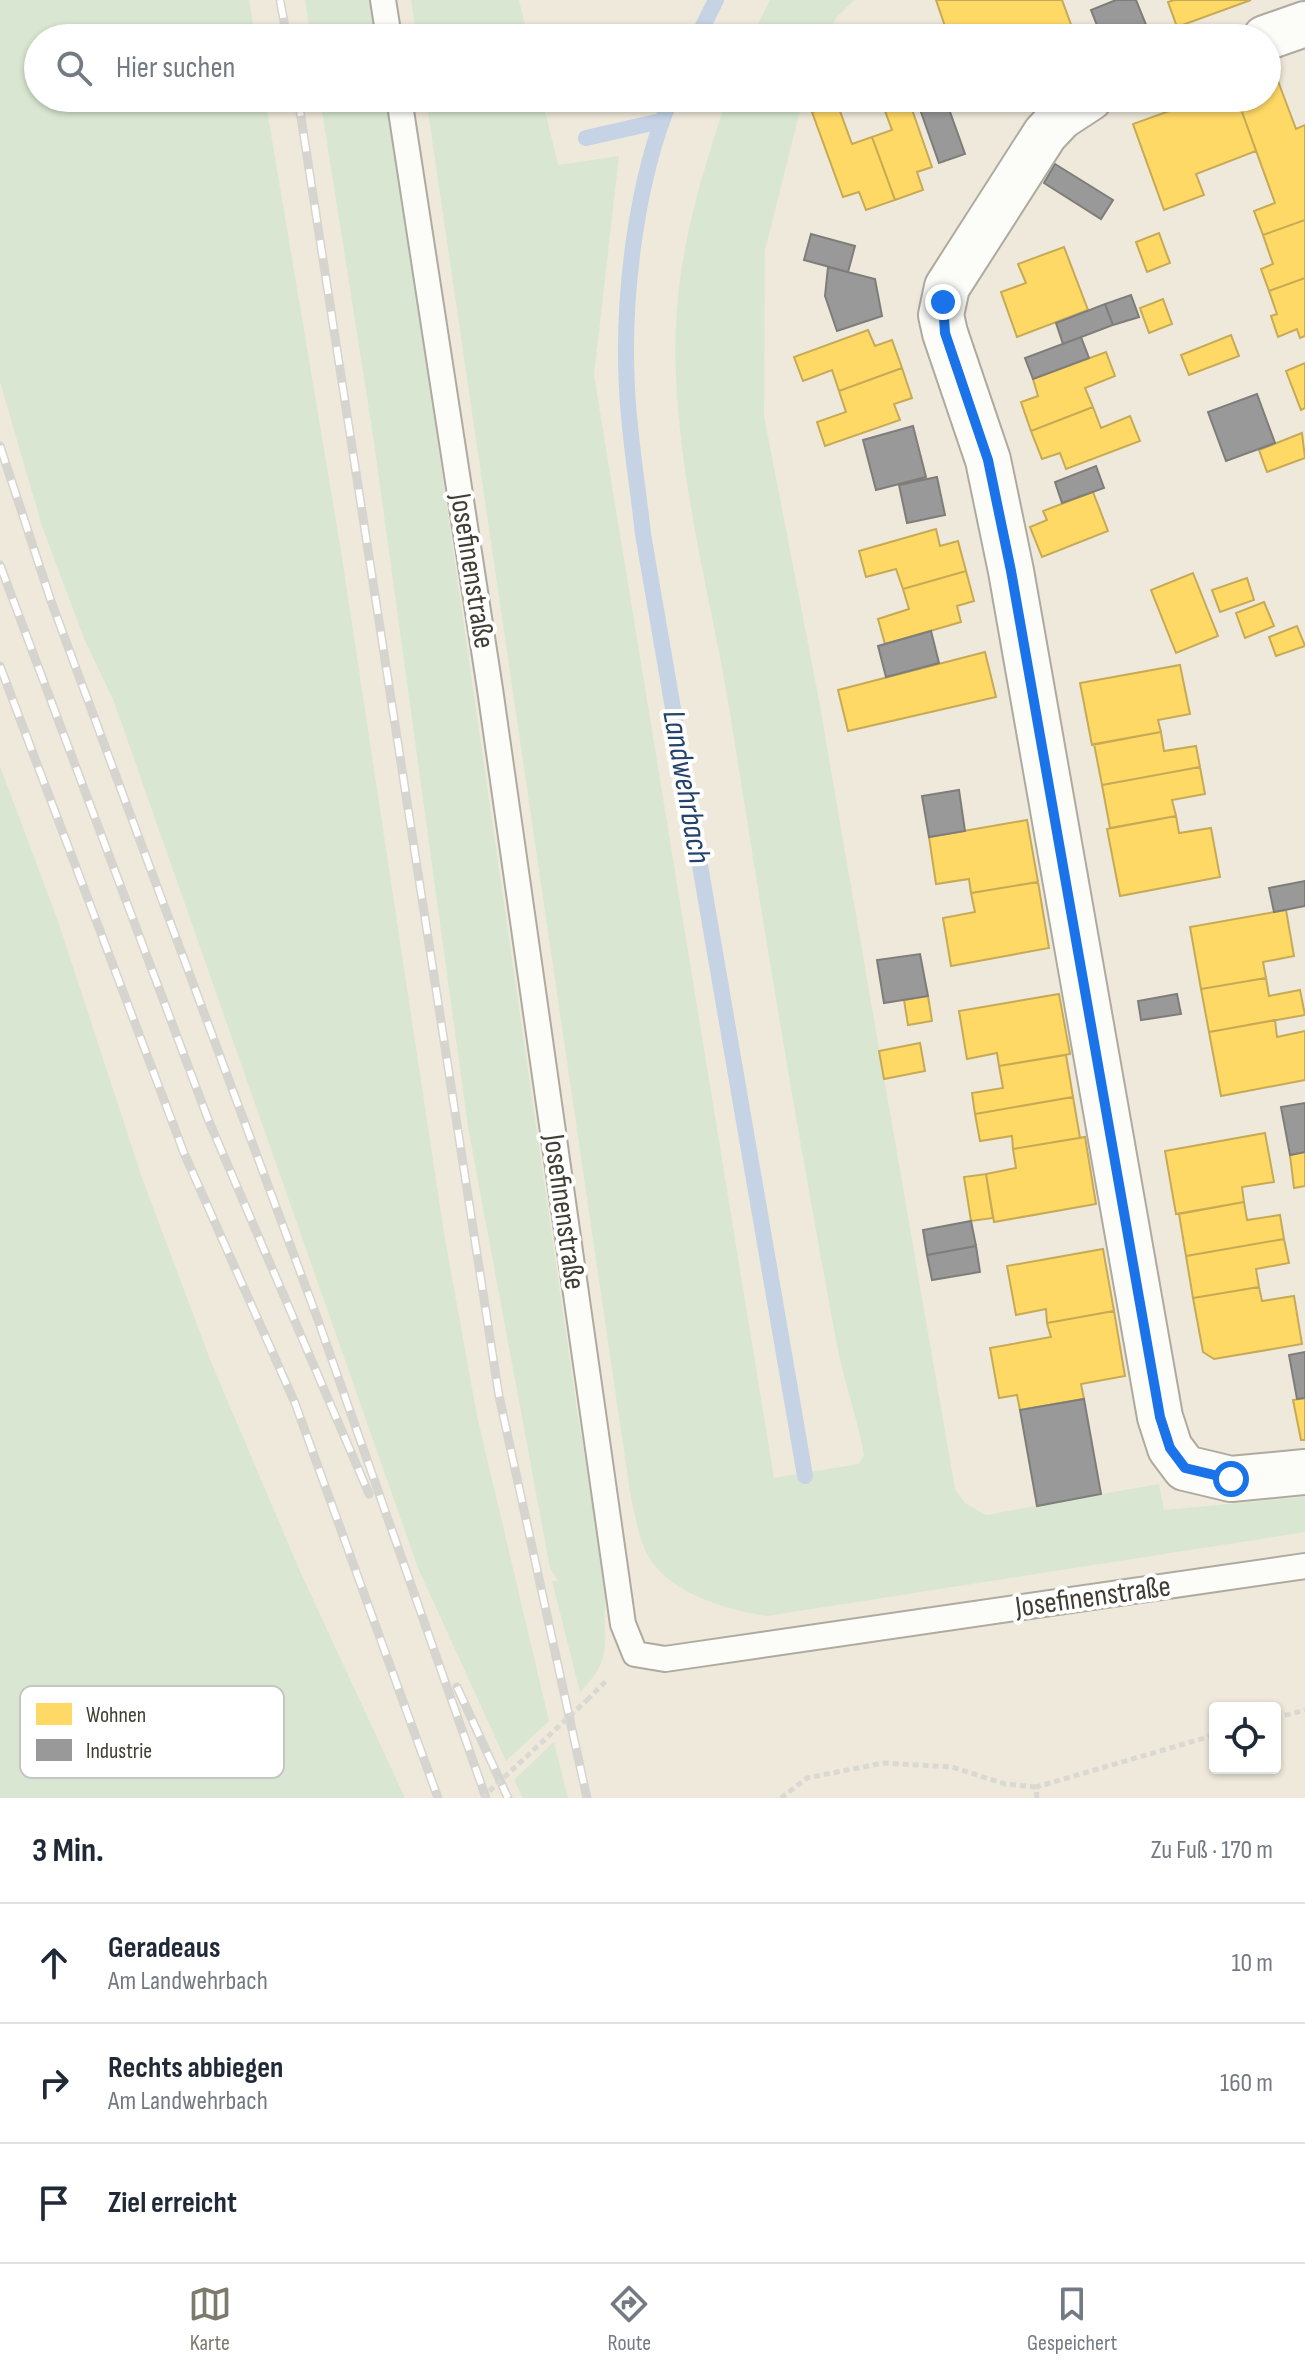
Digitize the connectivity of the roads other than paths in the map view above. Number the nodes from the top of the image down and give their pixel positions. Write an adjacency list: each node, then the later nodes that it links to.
1 (383, 0): 2 (lane)
2 (387, 24)
3 (1305, 24): 4 (street)
4 (1281, 32)
5 (401, 112): 8 (lane, Josefinenstraße)
6 (1069, 112): 7 (street)
7 (1305, 1472)
8 (1305, 1566)

